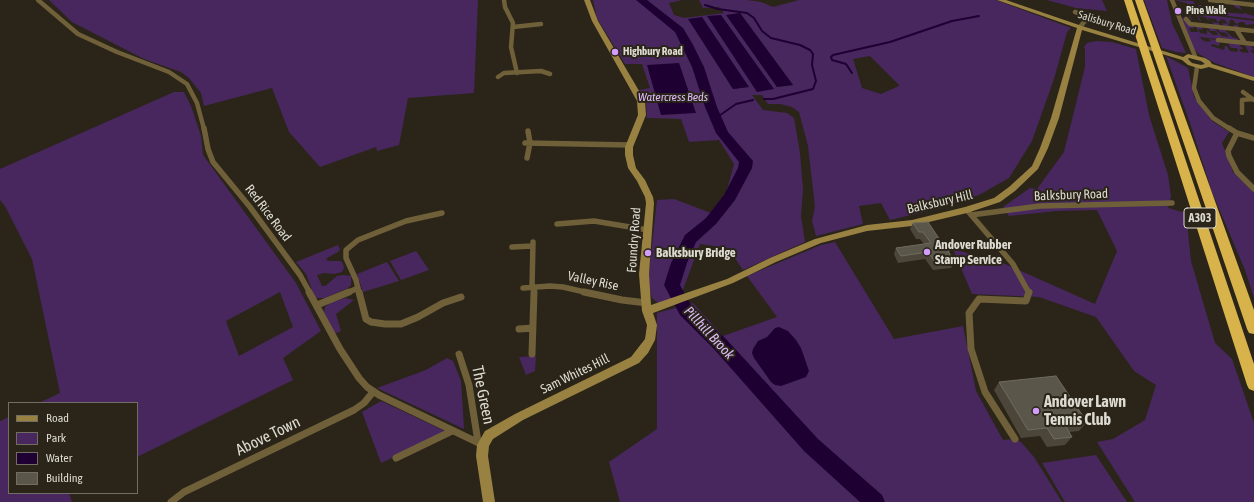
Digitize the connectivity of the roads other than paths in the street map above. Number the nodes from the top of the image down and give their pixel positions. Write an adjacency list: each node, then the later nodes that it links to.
1 (38, 0): 50 (street, Red Rice Road)
2 (504, 0): 13 (street)
3 (587, 0): 37 (street, Foundry Road)
4 (1000, 0): 14 (street, Salisbury Road)
5 (1128, 0): 57 (highway, A303)
6 (1139, 0): 54 (highway, A303)
7 (1172, 0): 22 (street)
8 (1210, 0): 9 (street)
9 (1254, 5)
10 (1075, 12): 14 (street, Balksbury Hill)
11 (1186, 19): 15 (street)
12 (541, 24): 13 (street)
13 (513, 27): 21 (street)
14 (1080, 27): 23 (street, Salisbury Road); 42 (street, Balksbury Hill)
15 (1236, 29): 16 (street); 18 (street)
16 (1254, 31)
17 (1218, 40): 18 (street)
18 (1245, 43): 19 (street)
19 (1254, 44)
20 (520, 54): 21 (street)
21 (512, 55): 26 (street)
22 (1195, 56): 23 (street); 24 (street)
23 (1184, 59): 25 (street, Salisbury Road)
24 (1209, 66): 25 (street); 29 (street)
25 (1197, 67): 34 (street)
26 (517, 72): 27 (street); 28 (street)
27 (550, 74)
28 (498, 77)
29 (1254, 79)
30 (1243, 92): 31 (street)
31 (1253, 100): 32 (street)
32 (1242, 113)
33 (528, 131): 36 (street)
34 (1237, 132): 35 (street); 39 (street)
35 (1254, 138)
36 (528, 143): 37 (street); 38 (street)
37 (630, 145): 44 (street, Foundry Road)
38 (527, 158)
39 (1254, 189)
40 (1172, 203): 42 (street, Balksbury Road)
41 (442, 213): 47 (street)
42 (969, 213): 51 (street, Balksbury Hill); 60 (street)
43 (557, 224): 44 (street)
44 (648, 230): 51 (street, Foundry Road)
45 (512, 247): 46 (street)
46 (533, 287): 48 (street, Valley Rise); 51 (street, Valley Rise); 52 (street)
47 (358, 288): 49 (street); 50 (street)
48 (523, 288)
49 (459, 300)
50 (317, 305): 58 (street, Red Rice Road)
51 (647, 307): 61 (street, Sam Whites Hill)
52 (533, 328): 53 (street); 56 (street)
53 (520, 329)
54 (1254, 329)
55 (459, 354): 61 (street, The Green)
56 (532, 354)
57 (1254, 385)
58 (373, 392): 59 (street, Red Rice Road); 63 (street, Above Town)
59 (452, 431): 61 (street, Red Rice Road); 62 (street)
60 (1015, 439)
61 (481, 443): 64 (street)
62 (396, 458)
63 (171, 502)
64 (489, 502)

